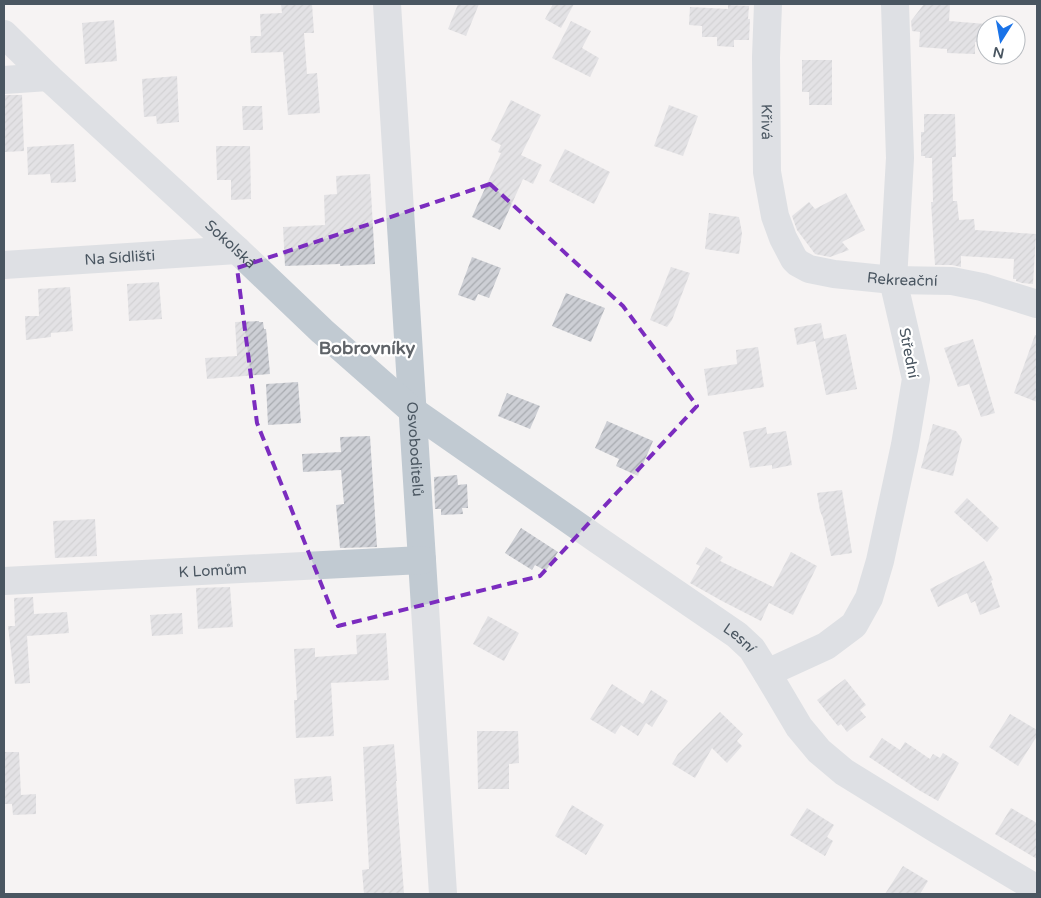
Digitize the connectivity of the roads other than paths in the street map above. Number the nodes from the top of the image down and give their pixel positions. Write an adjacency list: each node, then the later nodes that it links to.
1 (388, 4): 12 (street, Osvoboditelů)
2 (768, 4): 7 (street, Křivá)
3 (895, 4): 10 (street, Střední)
4 (4, 34): 5 (street, Sokolská)
5 (48, 77): 6 (street); 8 (street, Sokolská)
6 (4, 80)
7 (783, 238): 10 (street, Rekreační)
8 (236, 250): 9 (street, Na Sídlišti); 12 (street, Sokolská)
9 (4, 265)
10 (893, 280): 11 (street, Rekreační); 15 (street, Střední)
11 (1037, 304)
12 (413, 411): 13 (street, Osvoboditelů); 15 (street, Lesní)
13 (422, 560): 14 (street, K Lomům); 17 (street, Osvoboditelů)
14 (4, 581)
15 (767, 672): 16 (street, Lesní)
16 (1037, 889)
17 (443, 894)

